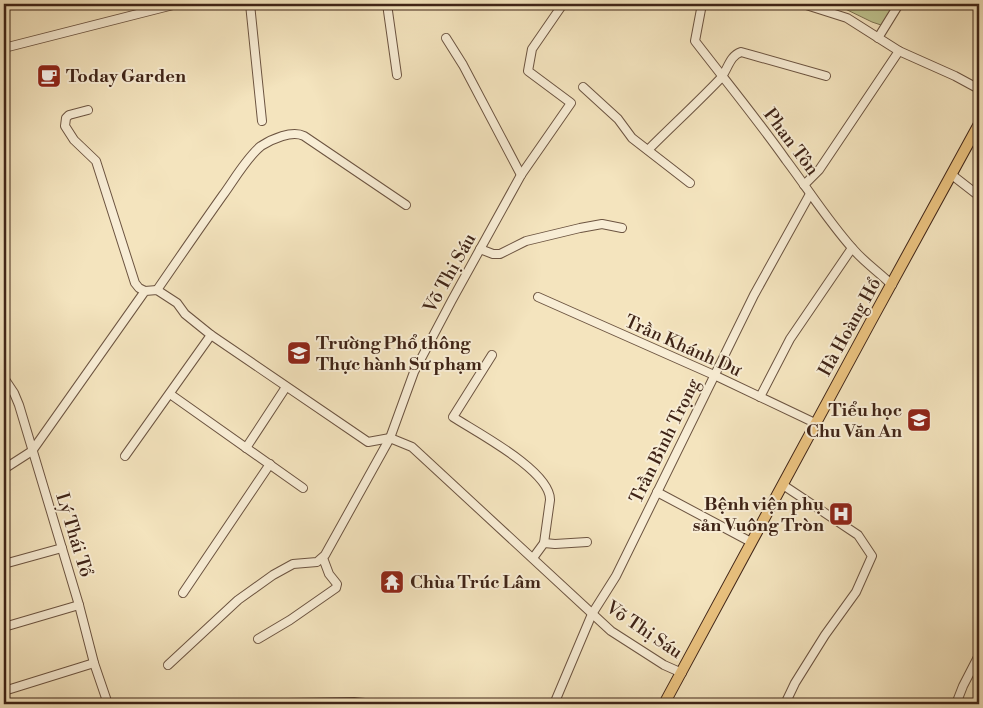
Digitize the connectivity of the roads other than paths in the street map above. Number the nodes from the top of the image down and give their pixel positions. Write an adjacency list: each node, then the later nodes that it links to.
1 (177, 4): 10 (street)
2 (250, 4): 18 (street)
3 (387, 4): 12 (street)
4 (563, 4): 22 (street, Võ Thị Sáu)
5 (702, 4): 13 (street, Phan Tôn)
6 (803, 4): 9 (street)
7 (899, 4): 9 (street)
8 (446, 38): 22 (street)
9 (878, 38): 11 (street)
10 (4, 48)
11 (899, 51): 16 (street); 24 (street)
12 (397, 75)
13 (722, 76): 14 (street); 20 (street); 24 (street, Phan Tôn)
14 (826, 76)
15 (582, 87): 20 (street)
16 (979, 89)
17 (88, 110): 33 (street)
18 (262, 121)
19 (979, 124): 21 (main road, Hà Hoàng Hổ)
20 (648, 150): 23 (street)
21 (952, 174): 26 (street); 31 (main road, Hà Hoàng Hổ)
22 (520, 175): 30 (street, Võ Thị Sáu)
23 (690, 183)
24 (804, 185): 25 (street, Phan Tôn)
25 (810, 194): 29 (street, Phan Tôn); 37 (street, Trần Bình Trọng)
26 (979, 196)
27 (406, 205): 32 (street)
28 (622, 228): 30 (street)
29 (852, 248): 31 (street, Phan Tôn); 41 (street)
30 (480, 249): 43 (street, Võ Thị Sáu)
31 (892, 285): 42 (main road, Hà Hoàng Hổ)
32 (157, 290): 33 (street); 35 (street)
33 (146, 291): 45 (street)
34 (538, 297): 37 (street, Trần Khánh Dư)
35 (210, 334): 39 (street); 40 (street)
36 (492, 355): 54 (street)
37 (714, 375): 41 (street, Trần Khánh Dư); 51 (street, Trần Bình Trọng)
38 (4, 378): 45 (street, Lý Thái Tổ)
39 (286, 387): 43 (street); 44 (street)
40 (170, 394): 44 (street); 46 (street)
41 (760, 397): 42 (street, Trần Khánh Dư)
42 (816, 423): 49 (main road, Hà Hoàng Hổ)
43 (390, 438): 56 (street); 57 (street, Võ Thị Sáu)
44 (246, 448): 47 (street)
45 (32, 451): 48 (street); 55 (street, Lý Thái Tổ)
46 (125, 456)
47 (270, 464): 50 (street); 59 (street)
48 (4, 469)
49 (783, 485): 53 (main road, Hà Hoàng Hổ); 75 (street)
50 (303, 488)
51 (657, 492): 53 (street); 61 (street, Trần Bình Trọng)
52 (587, 542): 54 (street)
53 (752, 542): 67 (main road, Hà Hoàng Hổ)
54 (544, 543): 57 (street)
55 (62, 548): 58 (street); 60 (street, Lý Thái Tổ)
56 (322, 558): 63 (street); 66 (street)
57 (533, 558): 61 (street, Võ Thị Sáu)
58 (4, 564)
59 (183, 593)
60 (80, 605): 62 (street); 65 (street, Lý Thái Tổ)
61 (592, 614): 67 (street, Võ Thị Sáu); 73 (street, Trần Bình Trọng)
62 (4, 627)
63 (258, 639)
64 (979, 655): 76 (street)
65 (94, 663): 68 (street); 70 (street, Lý Thái Tổ)
66 (168, 665)
67 (682, 673): 74 (main road, Hà Hoàng Hổ)
68 (4, 691)
69 (354, 703): 71 (street); 72 (street)
70 (108, 704)
71 (228, 704)
72 (376, 704)
73 (554, 704)
74 (664, 704)
75 (785, 704)
76 (956, 704)

